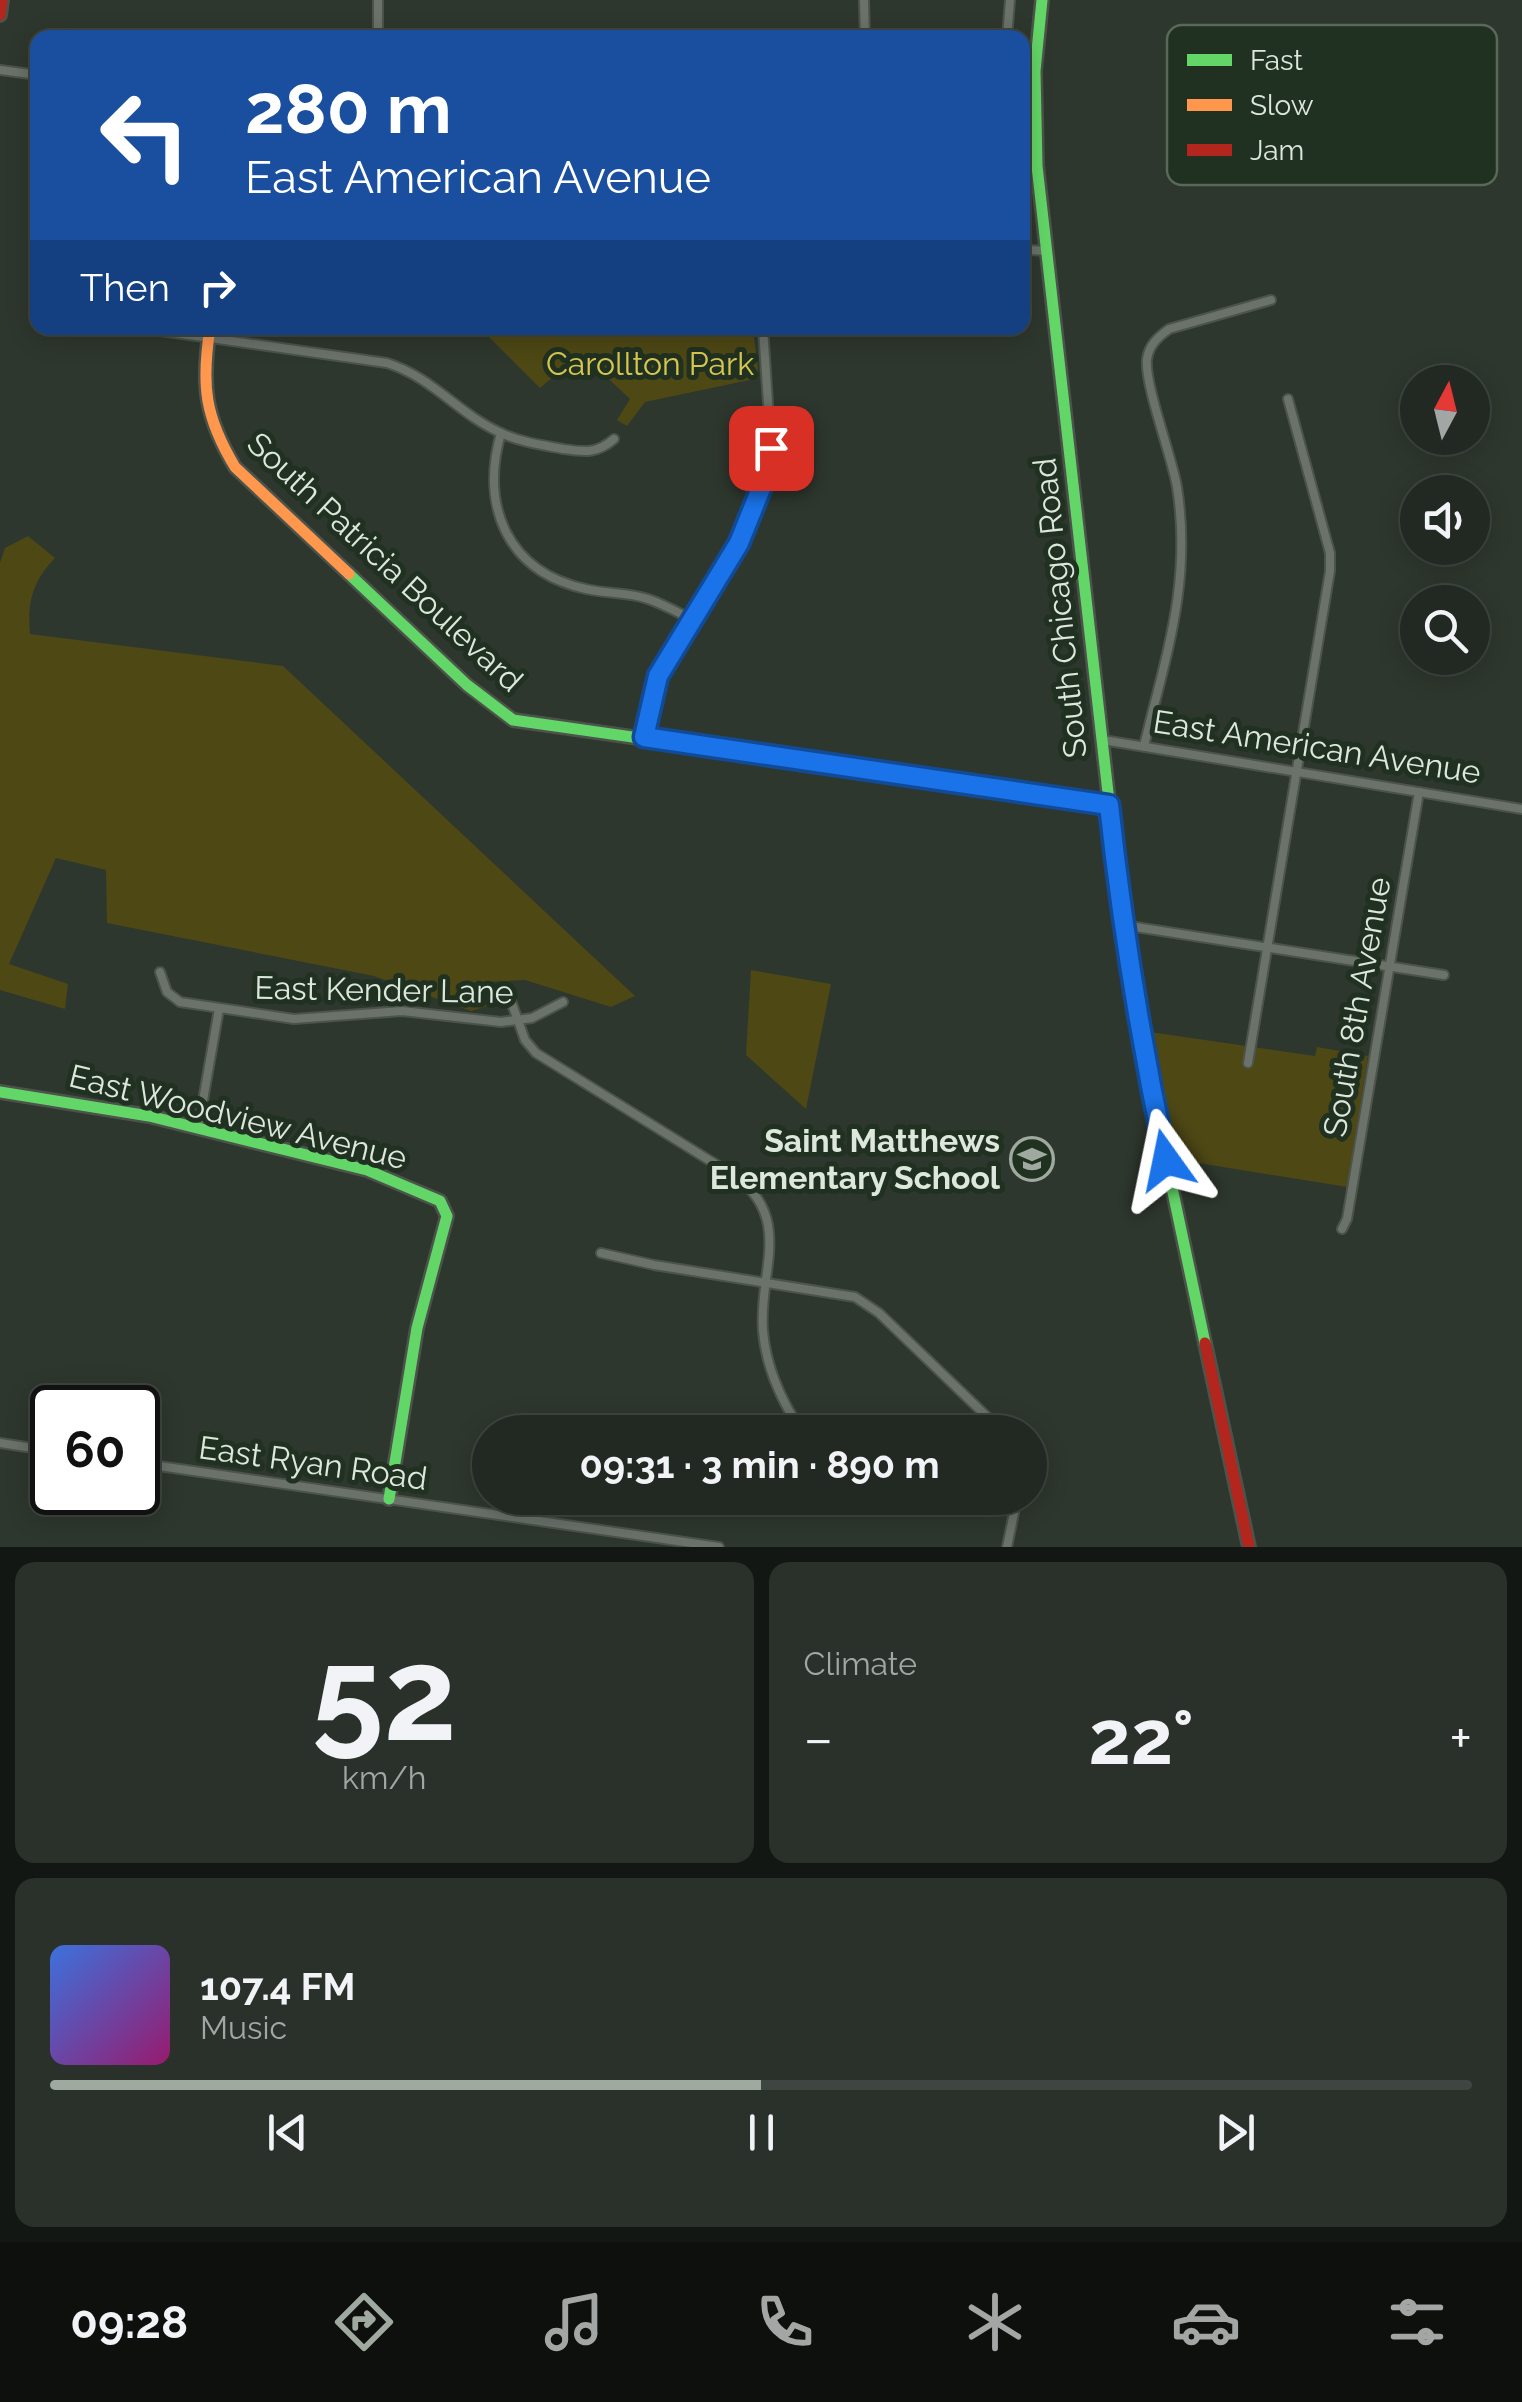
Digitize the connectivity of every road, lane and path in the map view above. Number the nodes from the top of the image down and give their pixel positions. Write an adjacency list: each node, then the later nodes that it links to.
1 (2, 0): 6 (street)
2 (378, 0): 7 (street)
3 (864, 0): 8 (street)
4 (1010, 0): 9 (street)
5 (1042, 0): 12 (street, South Chicago Road)
6 (0, 15)
7 (378, 30)
8 (865, 30)
9 (1007, 30)
10 (0, 70): 11 (street)
11 (30, 74)
12 (1037, 166): 13 (street); 15 (street, South Chicago Road)
13 (1030, 167)
14 (1030, 250): 15 (street)
15 (1047, 251): 25 (street, South Chicago Road)
16 (1271, 300): 26 (street)
17 (209, 335): 24 (street, South Patricia Boulevard)
18 (226, 335): 21 (street)
19 (763, 335): 23 (street)
20 (1288, 398): 27 (street)
21 (501, 434): 22 (street); 23 (street)
22 (614, 439)
23 (691, 619): 24 (street)
24 (644, 737): 29 (street)
25 (1103, 740): 26 (street, East American Avenue); 29 (street, South Chicago Road)
26 (1144, 746): 27 (street, East American Avenue)
27 (1297, 772): 28 (street, East American Avenue); 32 (street)
28 (1419, 792): 30 (street, East American Avenue); 33 (street, South 8th Avenue)
29 (1109, 805): 31 (street, South Chicago Road)
30 (1522, 809)
31 (1122, 925): 32 (street); 55 (street, South Chicago Road)
32 (1268, 948): 33 (street); 40 (street)
33 (1388, 966): 35 (street); 43 (street, South 8th Avenue)
34 (160, 972): 38 (street, East Kender Lane)
35 (1444, 975)
36 (506, 990): 39 (street)
37 (563, 1002): 39 (street, East Kender Lane)
38 (219, 1009): 39 (street, East Kender Lane); 42 (street)
39 (517, 1020): 45 (street)
40 (1248, 1063)
41 (0, 1092): 42 (street, East Woodview Avenue)
42 (198, 1130): 51 (street, East Woodview Avenue)
43 (1342, 1228)
44 (601, 1253): 45 (street)
45 (766, 1282): 46 (street); 47 (street)
46 (792, 1415)
47 (985, 1415)
48 (0, 1443): 49 (street)
49 (30, 1448)
50 (160, 1467): 51 (street, East Ryan Road)
51 (389, 1499): 53 (street, East Ryan Road)
52 (1015, 1515): 54 (street)
53 (719, 1547)
54 (1010, 1547)
55 (1249, 1547)

